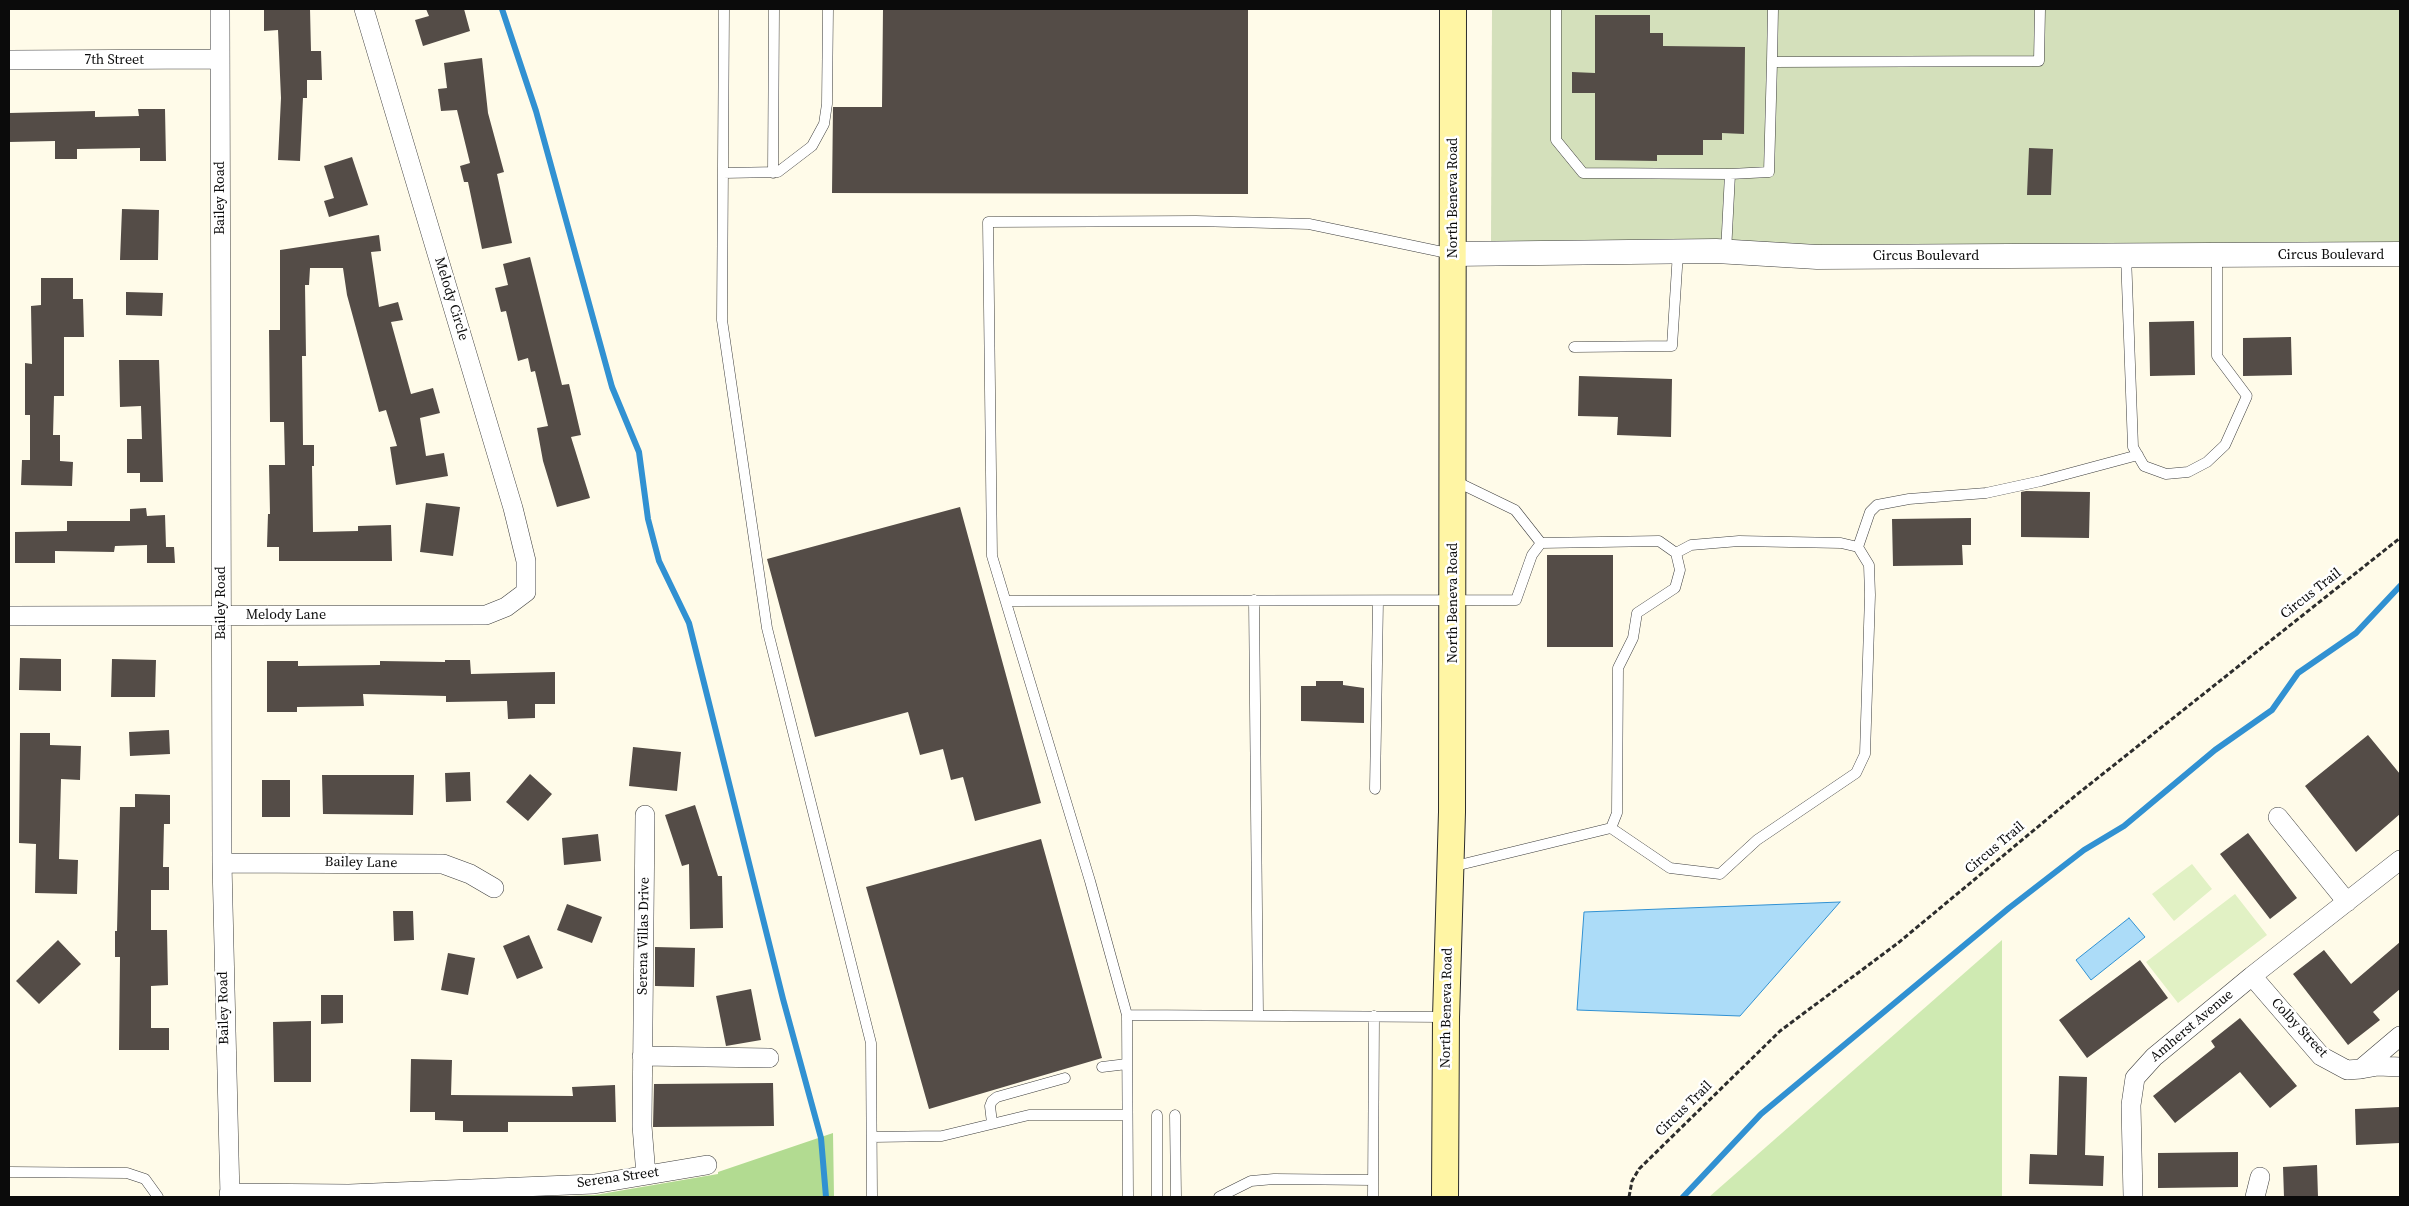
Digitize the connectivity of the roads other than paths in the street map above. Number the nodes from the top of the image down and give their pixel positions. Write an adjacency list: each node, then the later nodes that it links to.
1 (220, 9): 10 (street, Bailey Road)
2 (364, 9): 28 (street, Melody Circle)
3 (724, 9): 14 (lane)
4 (774, 9): 13 (lane)
5 (828, 9): 13 (lane)
6 (1453, 9): 18 (main road, North Beneva Road)
7 (1556, 9): 15 (lane)
8 (1773, 9): 12 (lane)
9 (2040, 9): 12 (lane)
10 (219, 59): 11 (street, 7th Street); 33 (street, Bailey Road)
11 (9, 60)
12 (1772, 62): 15 (lane)
13 (773, 172): 14 (lane)
14 (722, 173): 61 (lane)
15 (1730, 174): 17 (lane)
16 (1678, 252): 17 (street, Circus Boulevard); 18 (street, Circus Boulevard); 22 (lane)
17 (1726, 252): 21 (street, Circus Boulevard)
18 (1453, 254): 24 (main road, North Beneva Road); 31 (lane)
19 (2400, 254): 20 (street, Circus Boulevard)
20 (2217, 255): 21 (street, Circus Boulevard); 23 (lane)
21 (2126, 256): 23 (lane)
22 (1574, 347)
23 (2138, 455): 26 (lane)
24 (1453, 480): 25 (lane); 32 (main road, North Beneva Road)
25 (1541, 543): 27 (lane); 32 (lane)
26 (1858, 547): 27 (lane); 38 (lane)
27 (1676, 553): 38 (lane)
28 (526, 592): 33 (street, Melody Lane)
29 (1254, 600): 30 (lane); 31 (lane); 46 (lane)
30 (1378, 600): 32 (lane); 35 (lane)
31 (1008, 601): 45 (lane)
32 (1454, 601): 41 (main road, North Beneva Road)
33 (221, 614): 34 (street, Melody Lane); 40 (street, Bailey Road)
34 (9, 616)
35 (1375, 789)
36 (645, 815): 50 (street, Serena Villas Drive)
37 (2278, 816): 43 (street)
38 (1611, 828): 41 (lane)
39 (2400, 860): 43 (street, Amherst Avenue)
40 (222, 863): 42 (street, Bailey Lane); 67 (street, Bailey Road)
41 (1450, 867): 48 (main road, North Beneva Road)
42 (494, 888)
43 (2347, 902): 44 (street, Amherst Avenue)
44 (2252, 976): 55 (street, Colby Street); 76 (street, Amherst Avenue)
45 (1127, 1015): 46 (lane); 52 (lane)
46 (1258, 1015): 47 (lane)
47 (1374, 1016): 48 (lane); 66 (lane)
48 (1446, 1017): 75 (main road, North Beneva Road)
49 (2400, 1036): 55 (street)
50 (642, 1056): 51 (street); 64 (street, Serena Villas Drive)
51 (769, 1058)
52 (1127, 1064): 53 (lane); 57 (lane)
53 (1102, 1067)
54 (2400, 1067): 55 (street)
55 (2361, 1070)
56 (1065, 1078): 60 (lane)
57 (1128, 1115): 60 (lane); 70 (lane)
58 (1157, 1115): 71 (lane)
59 (1175, 1115): 72 (lane)
60 (992, 1123): 61 (lane)
61 (872, 1136): 69 (lane)
62 (707, 1165): 64 (street, Serena Street)
63 (9, 1172): 68 (lane)
64 (646, 1175): 67 (street, Serena Street)
65 (2260, 1177): 77 (street)
66 (1373, 1180): 73 (lane); 74 (lane)
67 (230, 1195)
68 (158, 1197)
69 (872, 1197)
70 (1128, 1197)
71 (1157, 1197)
72 (1176, 1197)
73 (1219, 1197)
74 (1373, 1197)
75 (1445, 1197)
76 (2133, 1197)
77 (2255, 1197)

